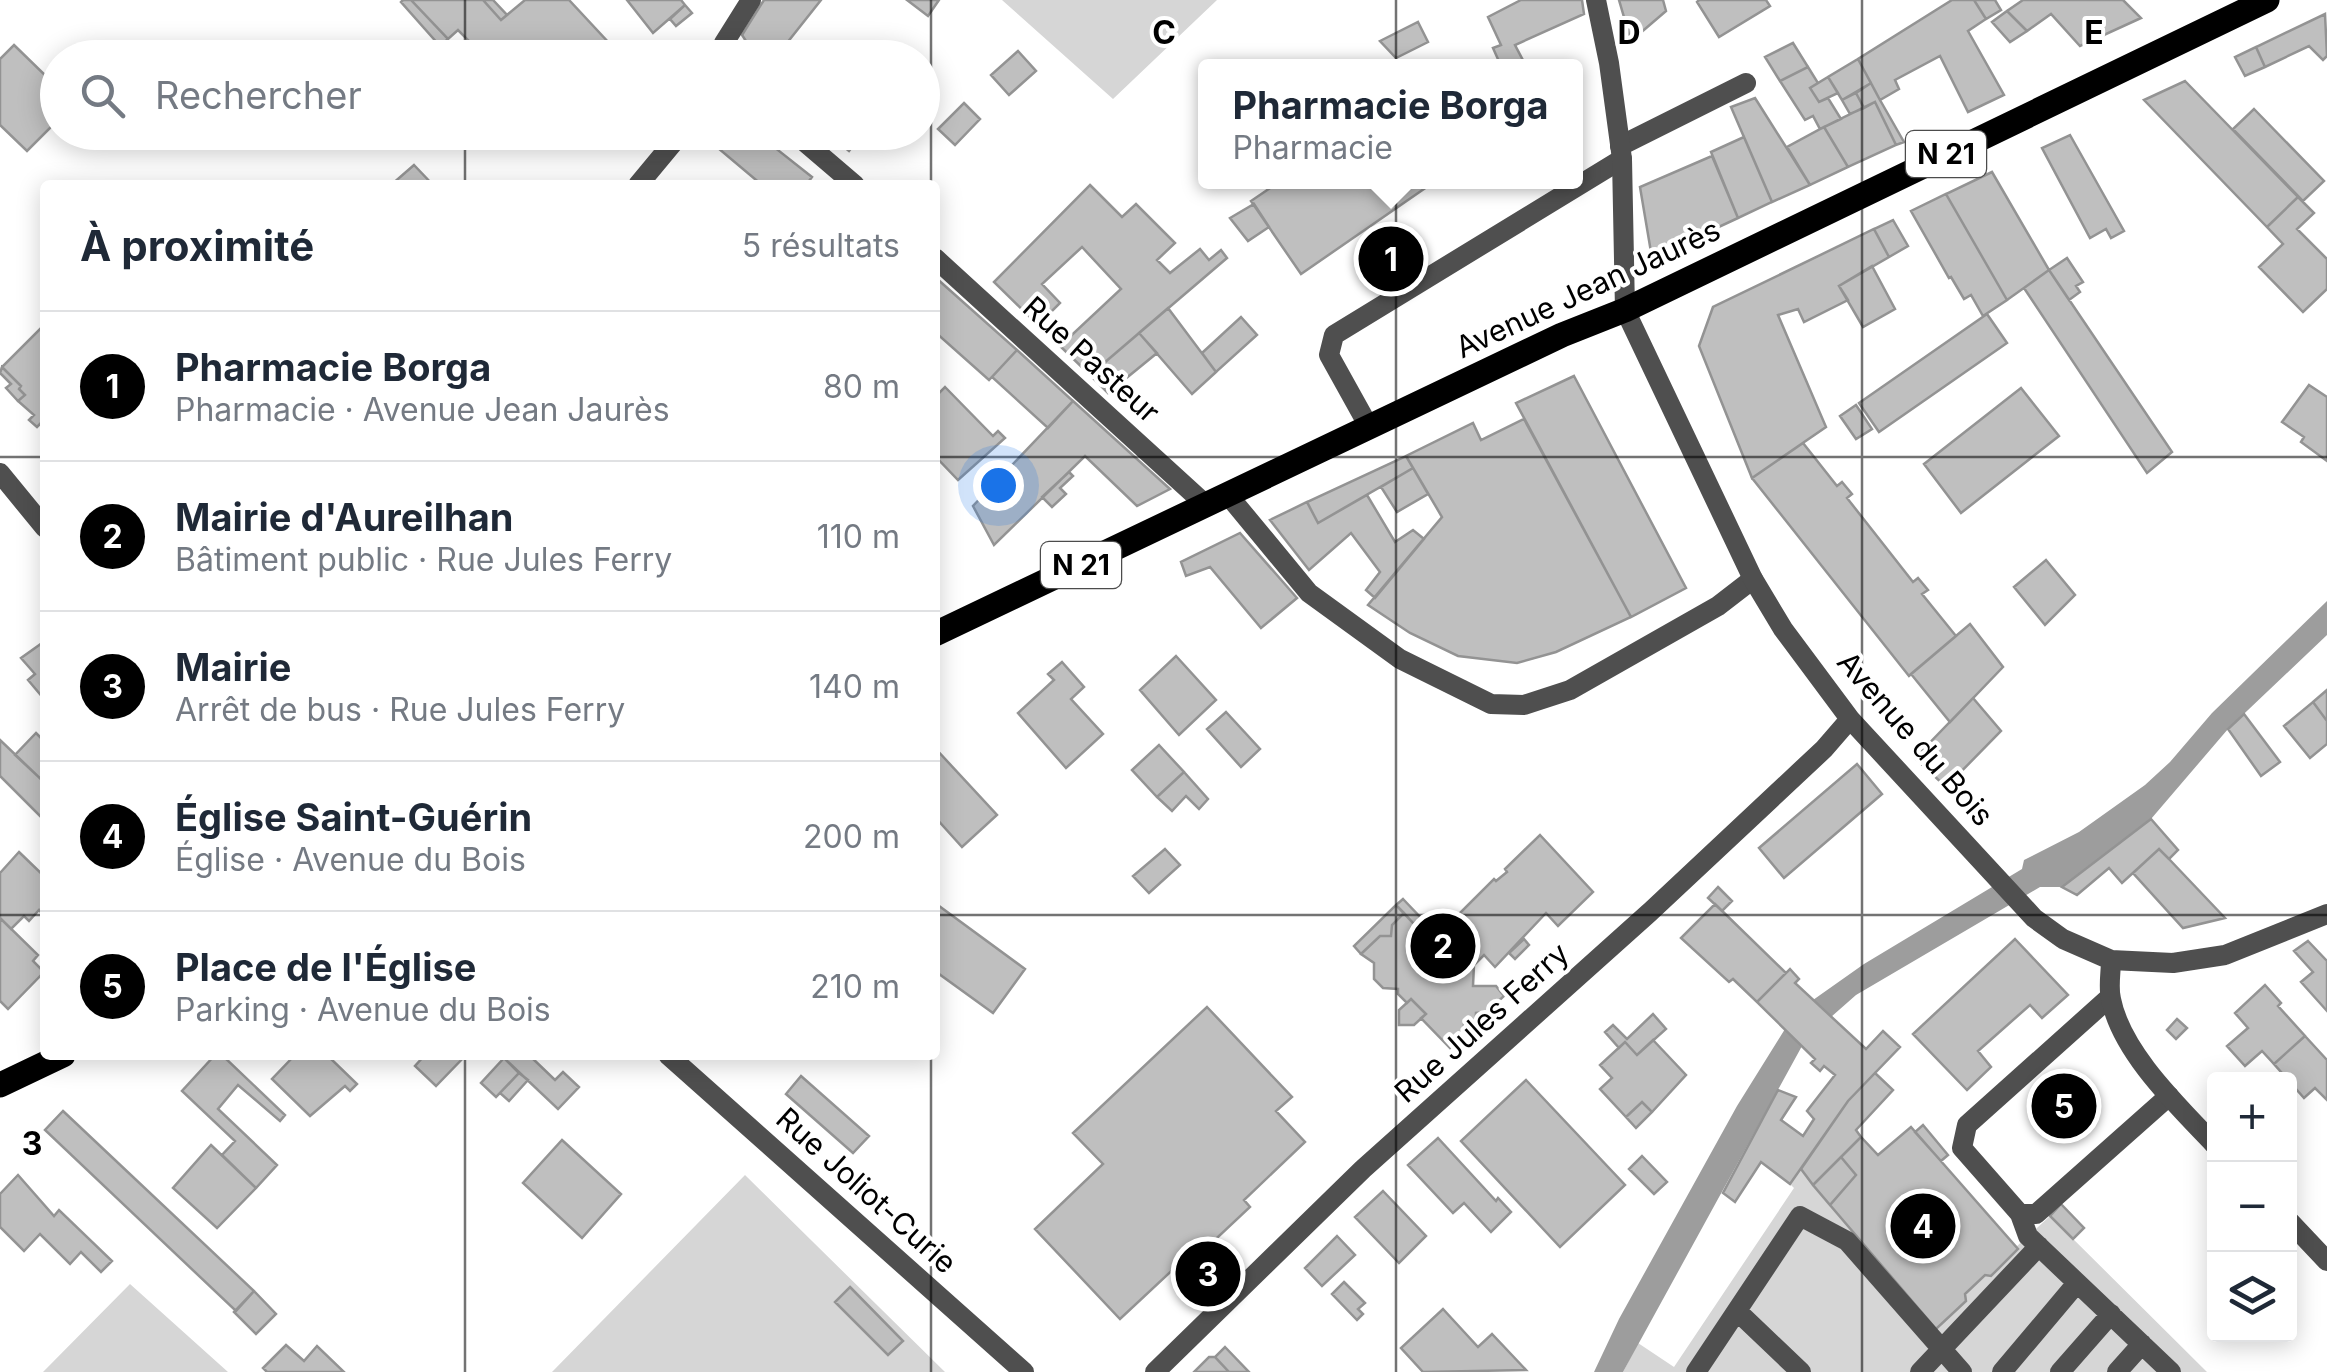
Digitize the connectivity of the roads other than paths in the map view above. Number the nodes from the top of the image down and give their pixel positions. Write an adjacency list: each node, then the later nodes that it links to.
1 (751, 0): 4 (street)
2 (1596, 0): 8 (street)
3 (2267, 0): 14 (main road, Avenue Jean Jaurès / N 21)
4 (726, 40)
5 (1746, 83): 8 (street)
6 (667, 150): 10 (street)
7 (813, 150): 11 (street)
8 (1621, 153): 9 (street); 14 (street)
9 (1583, 177)
10 (642, 180)
11 (849, 180)
12 (1564, 189): 15 (street)
13 (940, 262): 17 (street, Rue Pasteur)
14 (1625, 310): 15 (main road, Avenue Jean Jaurès / N 21); 19 (street, Avenue du Bois)
15 (1369, 427): 17 (main road, Avenue Jean Jaurès / N 21)
16 (0, 473): 18 (street)
17 (1218, 500): 19 (street, Rue Pasteur); 20 (main road, Avenue Jean Jaurès / N 21)
18 (40, 522)
19 (1753, 579): 21 (street, Avenue du Bois)
20 (940, 632)
21 (1850, 719): 23 (street, Avenue du Bois); 40 (street, Rue Jules Ferry)
22 (2327, 914): 23 (street, Avenue du Bois)
23 (2111, 960): 24 (street)
24 (2110, 997): 28 (street); 30 (street)
25 (53, 1060): 27 (main road)
26 (674, 1060): 39 (street, Rue Joliot-Curie)
27 (0, 1085)
28 (2169, 1096): 29 (street); 30 (street)
29 (2207, 1137)
30 (2020, 1214): 32 (street)
31 (2297, 1229): 33 (street)
32 (2040, 1246): 34 (street); 38 (street)
33 (2327, 1261)
34 (2077, 1283): 36 (street); 45 (street)
35 (1737, 1311): 38 (street); 41 (street); 42 (street)
36 (2111, 1314): 37 (street); 46 (street)
37 (2142, 1344): 47 (street); 48 (street)
38 (1942, 1350): 43 (street); 44 (street)
39 (1024, 1372)
40 (1156, 1372)
41 (1696, 1372)
42 (1801, 1372)
43 (1920, 1372)
44 (1962, 1372)
45 (2002, 1372)
46 (2060, 1372)
47 (2118, 1372)
48 (2171, 1372)

